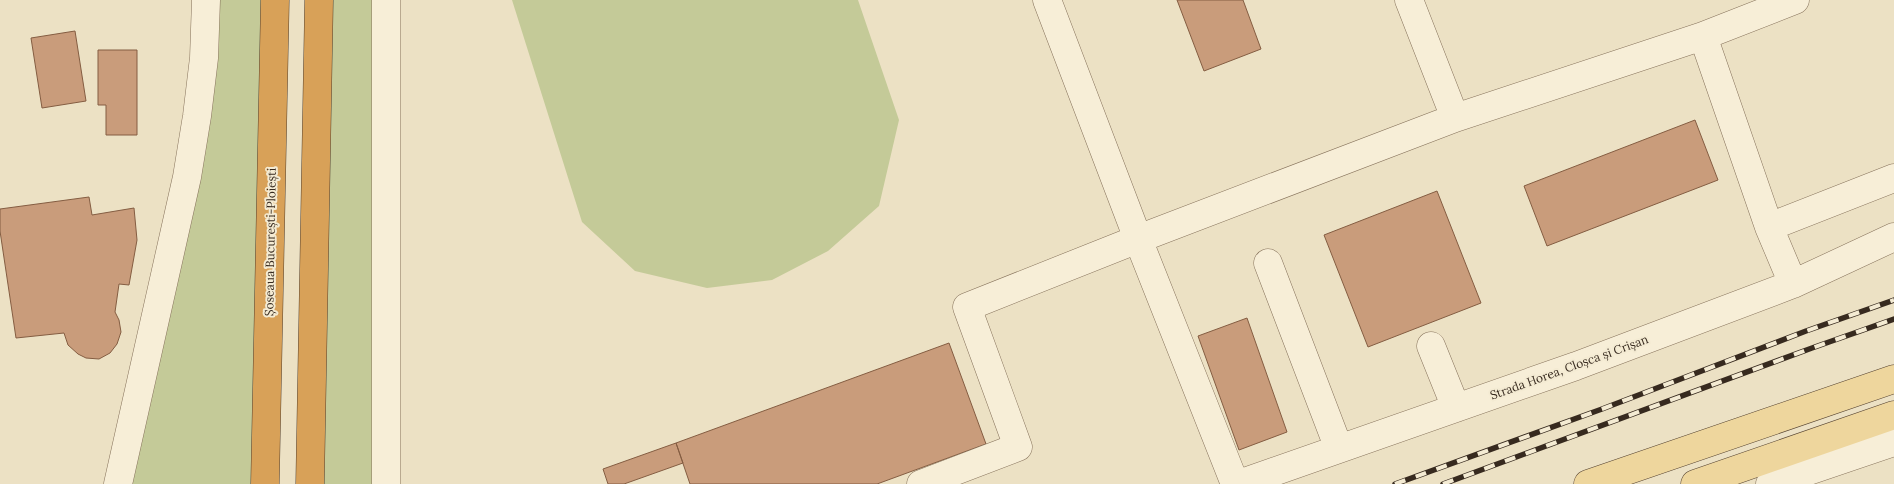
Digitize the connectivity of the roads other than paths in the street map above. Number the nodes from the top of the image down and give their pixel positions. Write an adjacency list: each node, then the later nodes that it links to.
1 (206, 0): 22 (street)
2 (275, 0): 23 (highway, Șoseaua București-Ploiești)
3 (319, 0): 24 (highway)
4 (386, 0): 25 (street)
5 (1047, 0): 13 (street)
6 (1409, 0): 9 (street)
7 (1795, 0): 8 (street)
8 (1703, 36): 9 (street); 11 (street)
9 (1455, 118): 13 (street)
10 (1894, 178): 11 (street)
11 (1769, 227): 15 (street)
12 (1894, 237): 15 (street, Strada Horea, Cloșca și Crișan)
13 (1138, 239): 26 (street); 27 (street)
14 (1268, 263): 21 (street)
15 (1792, 284): 18 (street, Strada Horea, Cloșca și Crișan)
16 (1430, 346): 18 (street)
17 (1894, 379): 28 (main road)
18 (1456, 408): 21 (street, Strada Horea, Cloșca și Crișan)
19 (1894, 416): 29 (main road)
20 (1894, 442): 30 (street)
21 (1339, 449): 27 (street, Strada Horea, Cloșca și Crișan)
22 (118, 484)
23 (265, 484)
24 (310, 484)
25 (386, 484)
26 (921, 484)
27 (1237, 484)
28 (1588, 484)
29 (1695, 484)
30 (1770, 484)

